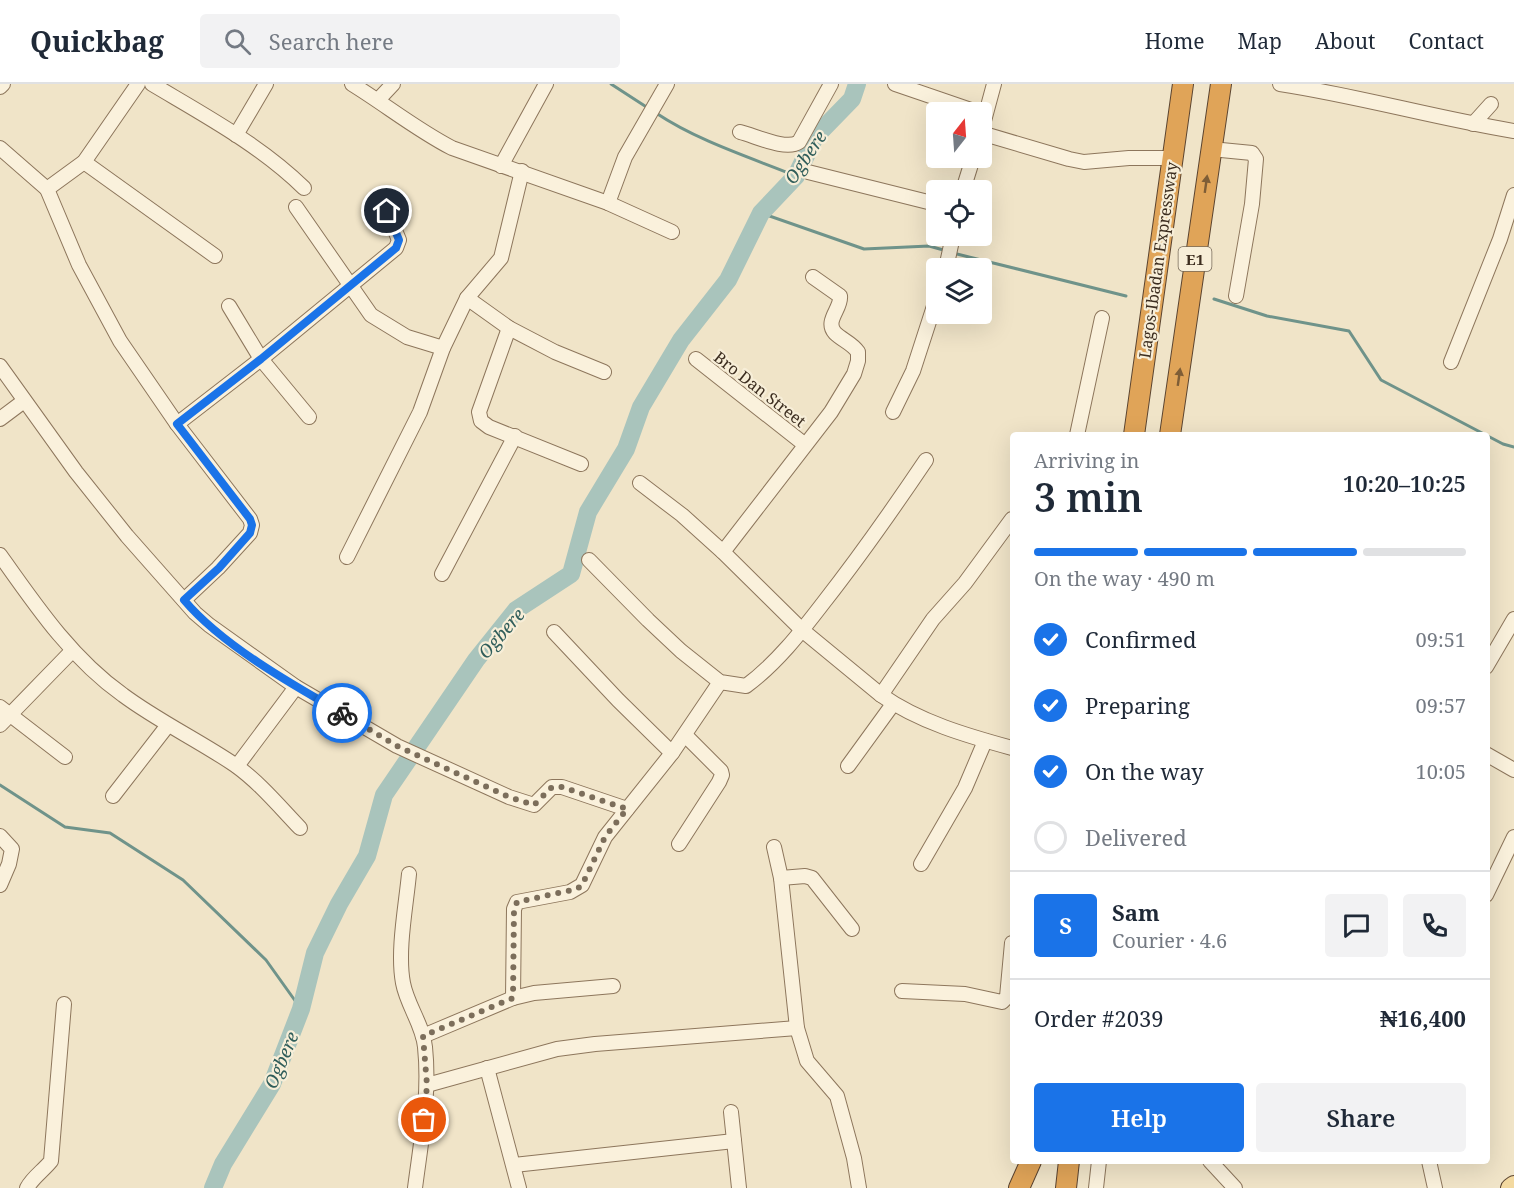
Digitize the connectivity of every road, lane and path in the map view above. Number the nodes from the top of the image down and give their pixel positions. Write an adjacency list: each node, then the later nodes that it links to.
1 (138, 84): 26 (street)
2 (152, 84): 21 (street)
3 (266, 84): 21 (street)
4 (352, 84): 14 (street)
5 (393, 84): 14 (street)
6 (546, 84): 27 (street)
7 (831, 84): 20 (street)
8 (895, 84): 15 (street)
9 (994, 84): 16 (street)
10 (1182, 84): 25 (highway, Lagos-Ibadan Expressway / E1)
11 (1221, 84): 24 (highway, E1)
12 (1280, 84): 18 (street)
13 (664, 90): 34 (street)
14 (378, 100): 27 (street)
15 (947, 102)
16 (986, 102)
17 (1491, 104): 18 (street)
18 (1473, 124): 19 (street)
19 (1514, 131)
20 (740, 132)
21 (236, 135): 30 (street)
22 (992, 135): 25 (street)
23 (0, 148): 31 (street)
24 (1211, 149): 41 (street); 60 (highway, E1, one-way to 24)
25 (1173, 158): 59 (highway, Lagos-Ibadan Expressway / E1)
26 (84, 162): 31 (street); 38 (street)
27 (501, 166): 28 (street)
28 (522, 171): 34 (street); 42 (street)
29 (808, 172): 33 (street)
30 (304, 188)
31 (47, 189): 57 (street)
32 (1514, 195): 50 (street)
33 (926, 202)
34 (608, 203): 37 (street)
35 (296, 207): 40 (street)
36 (387, 211): 40 (street)
37 (672, 232)
38 (215, 256)
39 (813, 277): 62 (street)
40 (351, 284): 47 (street); 48 (street)
41 (1236, 296)
42 (467, 298): 46 (street); 47 (street)
43 (229, 306): 48 (street)
44 (1102, 318): 58 (street)
45 (928, 324): 54 (street)
46 (509, 328): 52 (street); 61 (street)
47 (443, 348): 69 (street)
48 (261, 359): 55 (street); 57 (street)
49 (696, 359): 62 (street, Bro Dan Street)
50 (1451, 362)
51 (0, 366): 53 (street)
52 (603, 372)
53 (24, 401): 56 (street); 72 (street)
54 (893, 412)
55 (309, 417)
56 (0, 419)
57 (177, 424): 72 (street)
58 (1078, 432)
59 (1134, 432)
60 (1170, 432)
61 (515, 436): 64 (street); 71 (street)
62 (804, 444): 67 (street)
63 (926, 460): 74 (street)
64 (581, 464)
65 (640, 483): 67 (street)
66 (1010, 522): 80 (street)
67 (723, 552): 74 (street)
68 (0, 555): 76 (street)
69 (347, 557)
70 (589, 560): 78 (street)
71 (442, 574)
72 (184, 600): 79 (street)
73 (1514, 620): 77 (street)
74 (802, 630): 78 (street); 80 (street)
75 (554, 632): 87 (street)
76 (72, 651): 82 (street); 83 (street)
77 (1490, 660)
78 (720, 682): 84 (street)
79 (296, 687): 90 (street); 94 (street)
80 (881, 695): 81 (street)
81 (893, 704): 85 (street); 91 (street)
82 (4, 716): 89 (street)
83 (168, 725): 90 (street); 93 (street)
84 (685, 735): 87 (street); 98 (street)
85 (985, 741): 86 (street); 100 (street)
86 (1010, 747)
87 (672, 753): 94 (street)
88 (1490, 756): 92 (street)
89 (65, 757)
90 (237, 766): 95 (street)
91 (848, 766)
92 (1514, 770)
93 (113, 796)
94 (627, 809): 111 (street)
95 (300, 828)
96 (0, 836): 105 (street)
97 (1514, 837): 101 (street)
98 (679, 844)
99 (774, 847): 104 (street)
100 (921, 864)
101 (1501, 864): 102 (street); 106 (street)
102 (1514, 870)
103 (409, 873): 114 (street)
104 (781, 878): 107 (street); 113 (street)
105 (0, 885)
106 (1490, 887)
107 (852, 929)
108 (1010, 965): 110 (street)
109 (614, 986): 111 (street)
110 (902, 991)
111 (513, 998): 114 (street)
112 (64, 1004): 125 (street)
113 (796, 1028): 115 (street); 129 (street)
114 (423, 1036): 116 (street)
115 (487, 1068): 116 (street); 124 (street)
116 (427, 1085): 126 (street)
117 (731, 1112): 118 (street)
118 (734, 1141): 124 (street); 128 (street)
119 (1031, 1164): 130 (highway)
120 (1032, 1164): 131 (highway)
121 (1099, 1164): 132 (street)
122 (1213, 1164): 133 (street)
123 (1430, 1164): 134 (street)
124 (514, 1165): 127 (street)
125 (27, 1188)
126 (415, 1188)
127 (519, 1188)
128 (739, 1188)
129 (859, 1188)
130 (1019, 1188)
131 (1029, 1188)
132 (1096, 1188)
133 (1235, 1188)
134 (1435, 1188)

